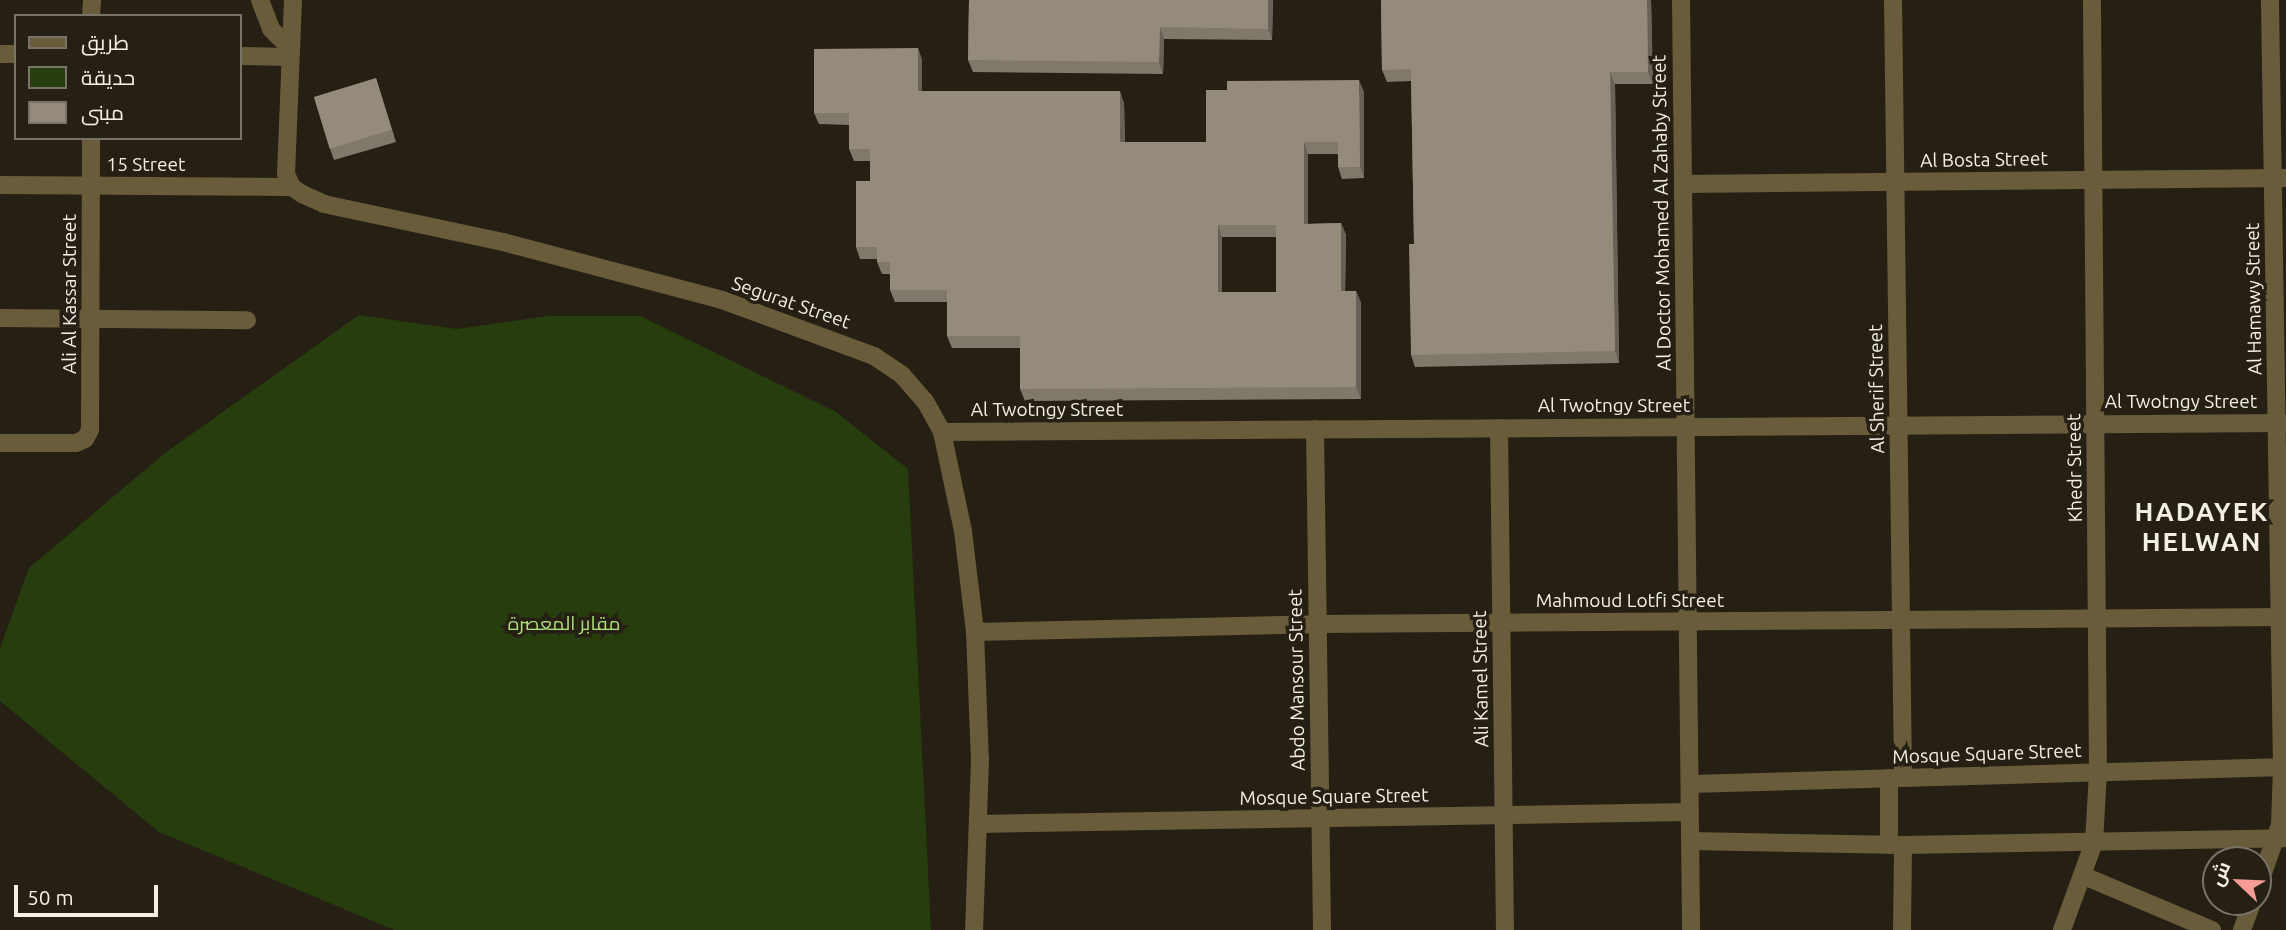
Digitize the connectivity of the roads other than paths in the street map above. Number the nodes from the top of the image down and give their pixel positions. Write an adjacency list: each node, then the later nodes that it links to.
1 (260, 0): 7 (street)
2 (293, 0): 7 (street)
3 (1681, 0): 13 (street, Al Doctor Mohamed Al Zahaby Street)
4 (1893, 0): 12 (street, Al Sherif Street)
5 (2092, 0): 11 (street, Khedr Street)
6 (2270, 0): 10 (street, Al Hamawy Street)
7 (290, 52): 8 (street); 16 (street)
8 (242, 56)
9 (91, 140): 15 (street, Ali Al Kassar Street)
10 (2280, 178): 11 (street, Al Bosta Street); 20 (street, Al Hamawy Street)
11 (2094, 180): 12 (street, Al Bosta Street); 21 (street, Khedr Street)
12 (1895, 182): 13 (street, Al Bosta Street); 22 (street, Al Sherif Street)
13 (1683, 184): 23 (street, Al Doctor Mohamed Al Zahaby Street)
14 (0, 185): 15 (street, 15 Street)
15 (91, 186): 16 (street, 15 Street); 18 (street, Ali Al Kassar Street)
16 (292, 187): 26 (street, Segurat Street)
17 (0, 318): 18 (street)
18 (90, 319): 19 (street); 27 (street, Ali Al Kassar Street)
19 (247, 320)
20 (2281, 423): 21 (street, Al Twotngy Street); 28 (street, Al Hamawy Street)
21 (2096, 424): 22 (street, Al Twotngy Street); 29 (street, Khedr Street)
22 (1898, 425): 23 (street, Al Twotngy Street); 30 (street, Al Sherif Street)
23 (1685, 427): 24 (street, Al Twotngy Street); 31 (street, Al Doctor Mohamed Al Zahaby Street)
24 (1499, 428): 25 (street, Al Twotngy Street); 32 (street, Ali Kamel Street)
25 (1315, 429): 26 (street, Al Twotngy Street); 33 (street, Abdo Mansour Street)
26 (942, 432): 34 (street, Segurat Street)
27 (0, 443)
28 (2284, 617): 29 (street, Mahmoud Lotfi Street); 35 (street, Al Hamawy Street)
29 (2098, 618): 30 (street, Mahmoud Lotfi Street); 36 (street, Khedr Street)
30 (1901, 620): 31 (street, Mahmoud Lotfi Street); 37 (street, Al Sherif Street)
31 (1688, 621): 32 (street, Mahmoud Lotfi Street); 38 (street, Al Doctor Mohamed Al Zahaby Street)
32 (1501, 623): 33 (street, Mahmoud Lotfi Street); 40 (street, Ali Kamel Street)
33 (1318, 624): 34 (street, Mahmoud Lotfi Street); 41 (street, Abdo Mansour Street)
34 (975, 632): 42 (street, Segurat Street)
35 (2284, 767): 36 (street, Mosque Square Street); 43 (street, Al Hamawy Street)
36 (2098, 772): 37 (street, Mosque Square Street); 45 (street, Khedr Street)
37 (1896, 778): 38 (street, Mosque Square Street); 46 (street, Al Sherif Street)
38 (1690, 784): 39 (street, Al Doctor Mohamed Al Zahaby Street)
39 (1690, 812): 40 (street, Mosque Square Street); 44 (street, Al Doctor Mohamed Al Zahaby Street)
40 (1504, 815): 41 (street, Mosque Square Street); 51 (street, Ali Kamel Street)
41 (1320, 818): 42 (street, Mosque Square Street); 50 (street, Abdo Mansour Street)
42 (978, 824): 49 (street, Segurat Street)
43 (2281, 838): 45 (street); 47 (street, Al Hamawy Street)
44 (1690, 841): 46 (street); 52 (street, Al Doctor Mohamed Al Zahaby Street)
45 (2094, 842): 46 (street); 48 (street, Khedr Street)
46 (1896, 845): 53 (street)
47 (2272, 857)
48 (2084, 876): 54 (street, Khedr Street); 55 (street)
49 (974, 930)
50 (1322, 930)
51 (1505, 930)
52 (1691, 930)
53 (1902, 930)
54 (2062, 930)
55 (2212, 930)

